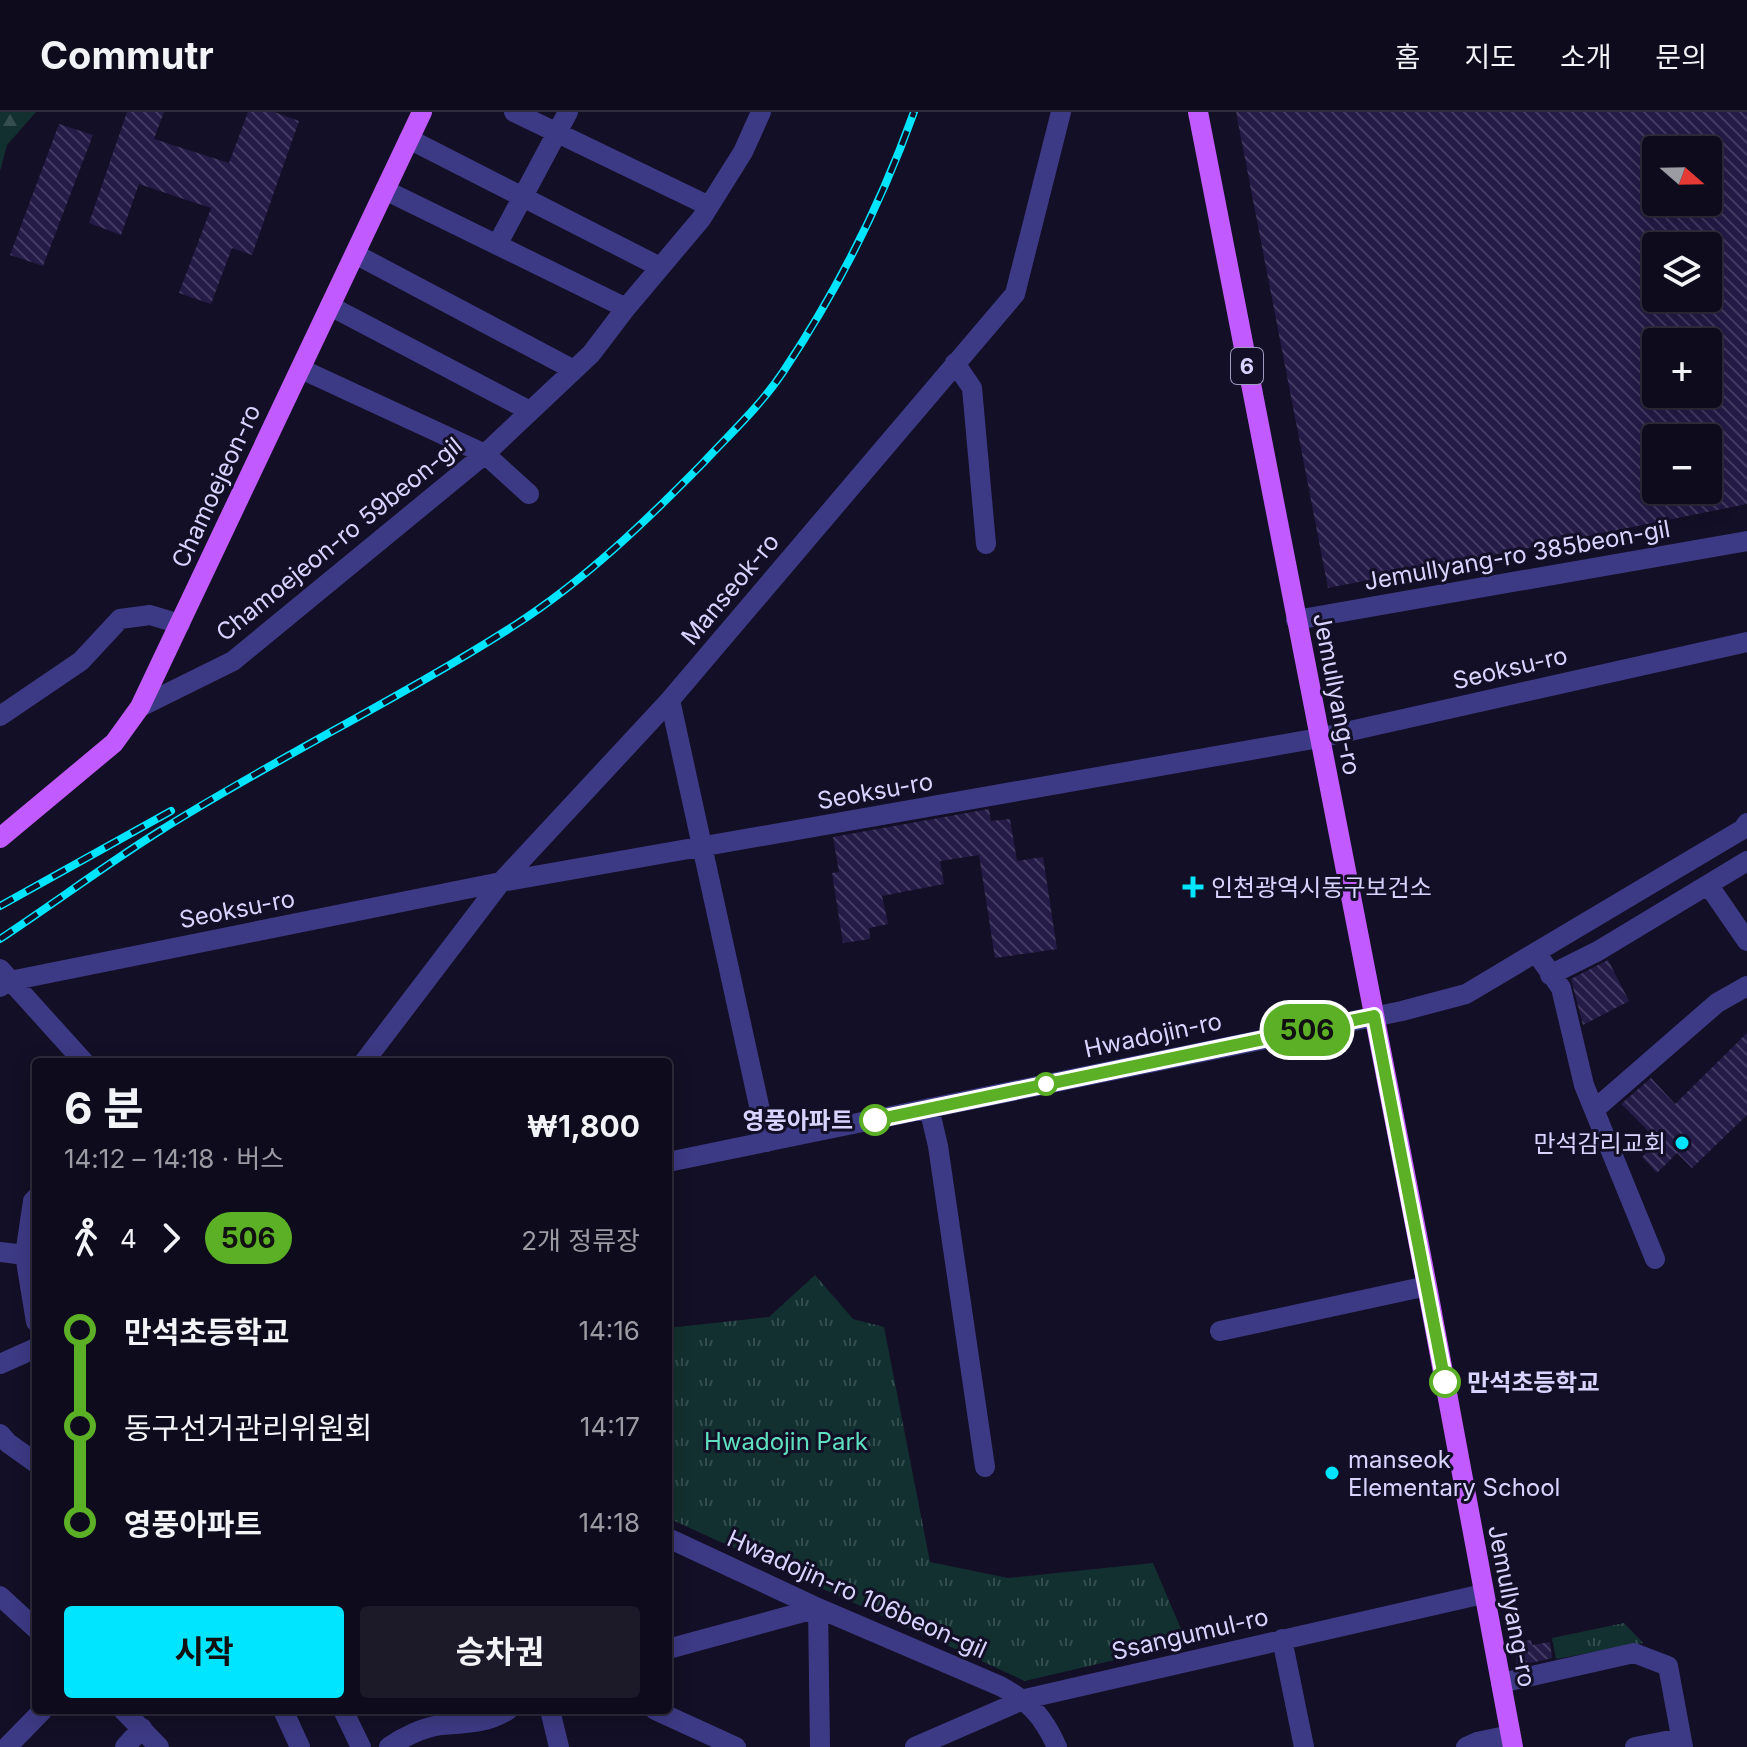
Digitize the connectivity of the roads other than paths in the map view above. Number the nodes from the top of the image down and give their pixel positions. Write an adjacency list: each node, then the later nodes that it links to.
1 (422, 112): 8 (main road, Chamoejeon-ro)
2 (514, 112): 7 (street)
3 (568, 112): 7 (street)
4 (761, 112): 11 (street, Chamoejeon-ro 59beon-gil)
5 (1061, 112): 17 (street, Manseok-ro)
6 (1198, 112): 25 (main road, Jemullyang-ro / 6)
7 (557, 132): 10 (street); 11 (street)
8 (409, 139): 9 (main road, Chamoejeon-ro); 10 (street)
9 (385, 190): 12 (street); 13 (main road, Chamoejeon-ro)
10 (521, 197): 12 (street); 14 (street)
11 (709, 206): 14 (street, Chamoejeon-ro 59beon-gil)
12 (497, 245): 16 (street)
13 (355, 254): 15 (main road, Chamoejeon-ro); 19 (street)
14 (660, 267): 16 (street, Chamoejeon-ro 59beon-gil)
15 (330, 306): 18 (main road, Chamoejeon-ro); 20 (street)
16 (626, 308): 19 (street, Chamoejeon-ro 59beon-gil)
17 (955, 363): 24 (street); 28 (street, Manseok-ro)
18 (301, 369): 21 (street); 26 (main road, Chamoejeon-ro)
19 (574, 370): 20 (street, Chamoejeon-ro 59beon-gil)
20 (530, 411): 21 (street, Chamoejeon-ro 59beon-gil)
21 (485, 454): 22 (street, Chamoejeon-ro 59beon-gil); 29 (street, Chamoejeon-ro 59beon-gil)
22 (529, 494)
23 (1747, 541): 25 (street, Jemullyang-ro 385beon-gil)
24 (986, 544)
25 (1296, 620): 31 (main road, Jemullyang-ro / 6)
26 (180, 624): 29 (main road, Chamoejeon-ro); 30 (street)
27 (1747, 642): 31 (street, Seoksu-ro)
28 (670, 700): 34 (street); 36 (street, Manseok-ro)
29 (140, 707): 33 (main road, Chamoejeon-ro)
30 (0, 716)
31 (1319, 738): 34 (street, Seoksu-ro); 43 (main road, Jemullyang-ro / 6)
32 (1747, 823): 39 (street, Hwadojin-ro)
33 (0, 838)
34 (701, 848): 36 (street, Seoksu-ro); 48 (street)
35 (1747, 861): 37 (street)
36 (501, 882): 41 (street, Seoksu-ro); 45 (street, Manseok-ro)
37 (1709, 886): 38 (street); 40 (street)
38 (1747, 941)
39 (1537, 954): 40 (street); 43 (street, Hwadojin-ro)
40 (1550, 975): 47 (street)
41 (3, 979): 44 (street)
42 (1747, 986): 47 (street)
43 (1374, 1016): 46 (street, Hwadojin-ro); 54 (main road, Jemullyang-ro / 6)
44 (80, 1058)
45 (367, 1058)
46 (929, 1108): 48 (street, Hwadojin-ro); 61 (street)
47 (1594, 1110): 53 (street)
48 (767, 1142): 49 (street, Hwadojin-ro)
49 (672, 1161)
50 (32, 1208): 52 (street)
51 (0, 1252): 52 (street)
52 (25, 1255): 55 (street)
53 (1655, 1259)
54 (1427, 1286): 56 (street); 63 (main road, Jemullyang-ro / 6)
55 (32, 1298)
56 (1220, 1331)
57 (32, 1350): 58 (street)
58 (0, 1364)
59 (0, 1434): 60 (street)
60 (32, 1460)
61 (985, 1467)
62 (672, 1540): 65 (street, Hwadojin-ro 106beon-gil)
63 (1483, 1594): 67 (street, Ssangumul-ro); 69 (main road, Jemullyang-ro / 6)
64 (0, 1596): 66 (street)
65 (818, 1608): 68 (street); 70 (street, Hwadojin-ro 106beon-gil); 90 (street)
66 (32, 1625)
67 (1282, 1639): 70 (street, Ssangumul-ro); 93 (street)
68 (672, 1648)
69 (1501, 1683): 80 (main road, Jemullyang-ro / 6); 81 (street)
70 (1025, 1699): 91 (street, Ssangumul-ro); 92 (street)
71 (39, 1714): 83 (street)
72 (127, 1714): 79 (street)
73 (285, 1714): 86 (street)
74 (345, 1714): 87 (street)
75 (502, 1714): 78 (street)
76 (551, 1714): 89 (street)
77 (663, 1714): 82 (street)
78 (435, 1718): 88 (street)
79 (142, 1728): 84 (street); 85 (street)
80 (1511, 1741): 94 (street)
81 (1682, 1742): 95 (street)
82 (721, 1744)
83 (7, 1747)
84 (125, 1747)
85 (159, 1747)
86 (300, 1747)
87 (361, 1747)
88 (389, 1747)
89 (559, 1747)
90 (820, 1747)
91 (915, 1747)
92 (1057, 1747)
93 (1304, 1747)
94 (1466, 1747)
95 (1635, 1747)

